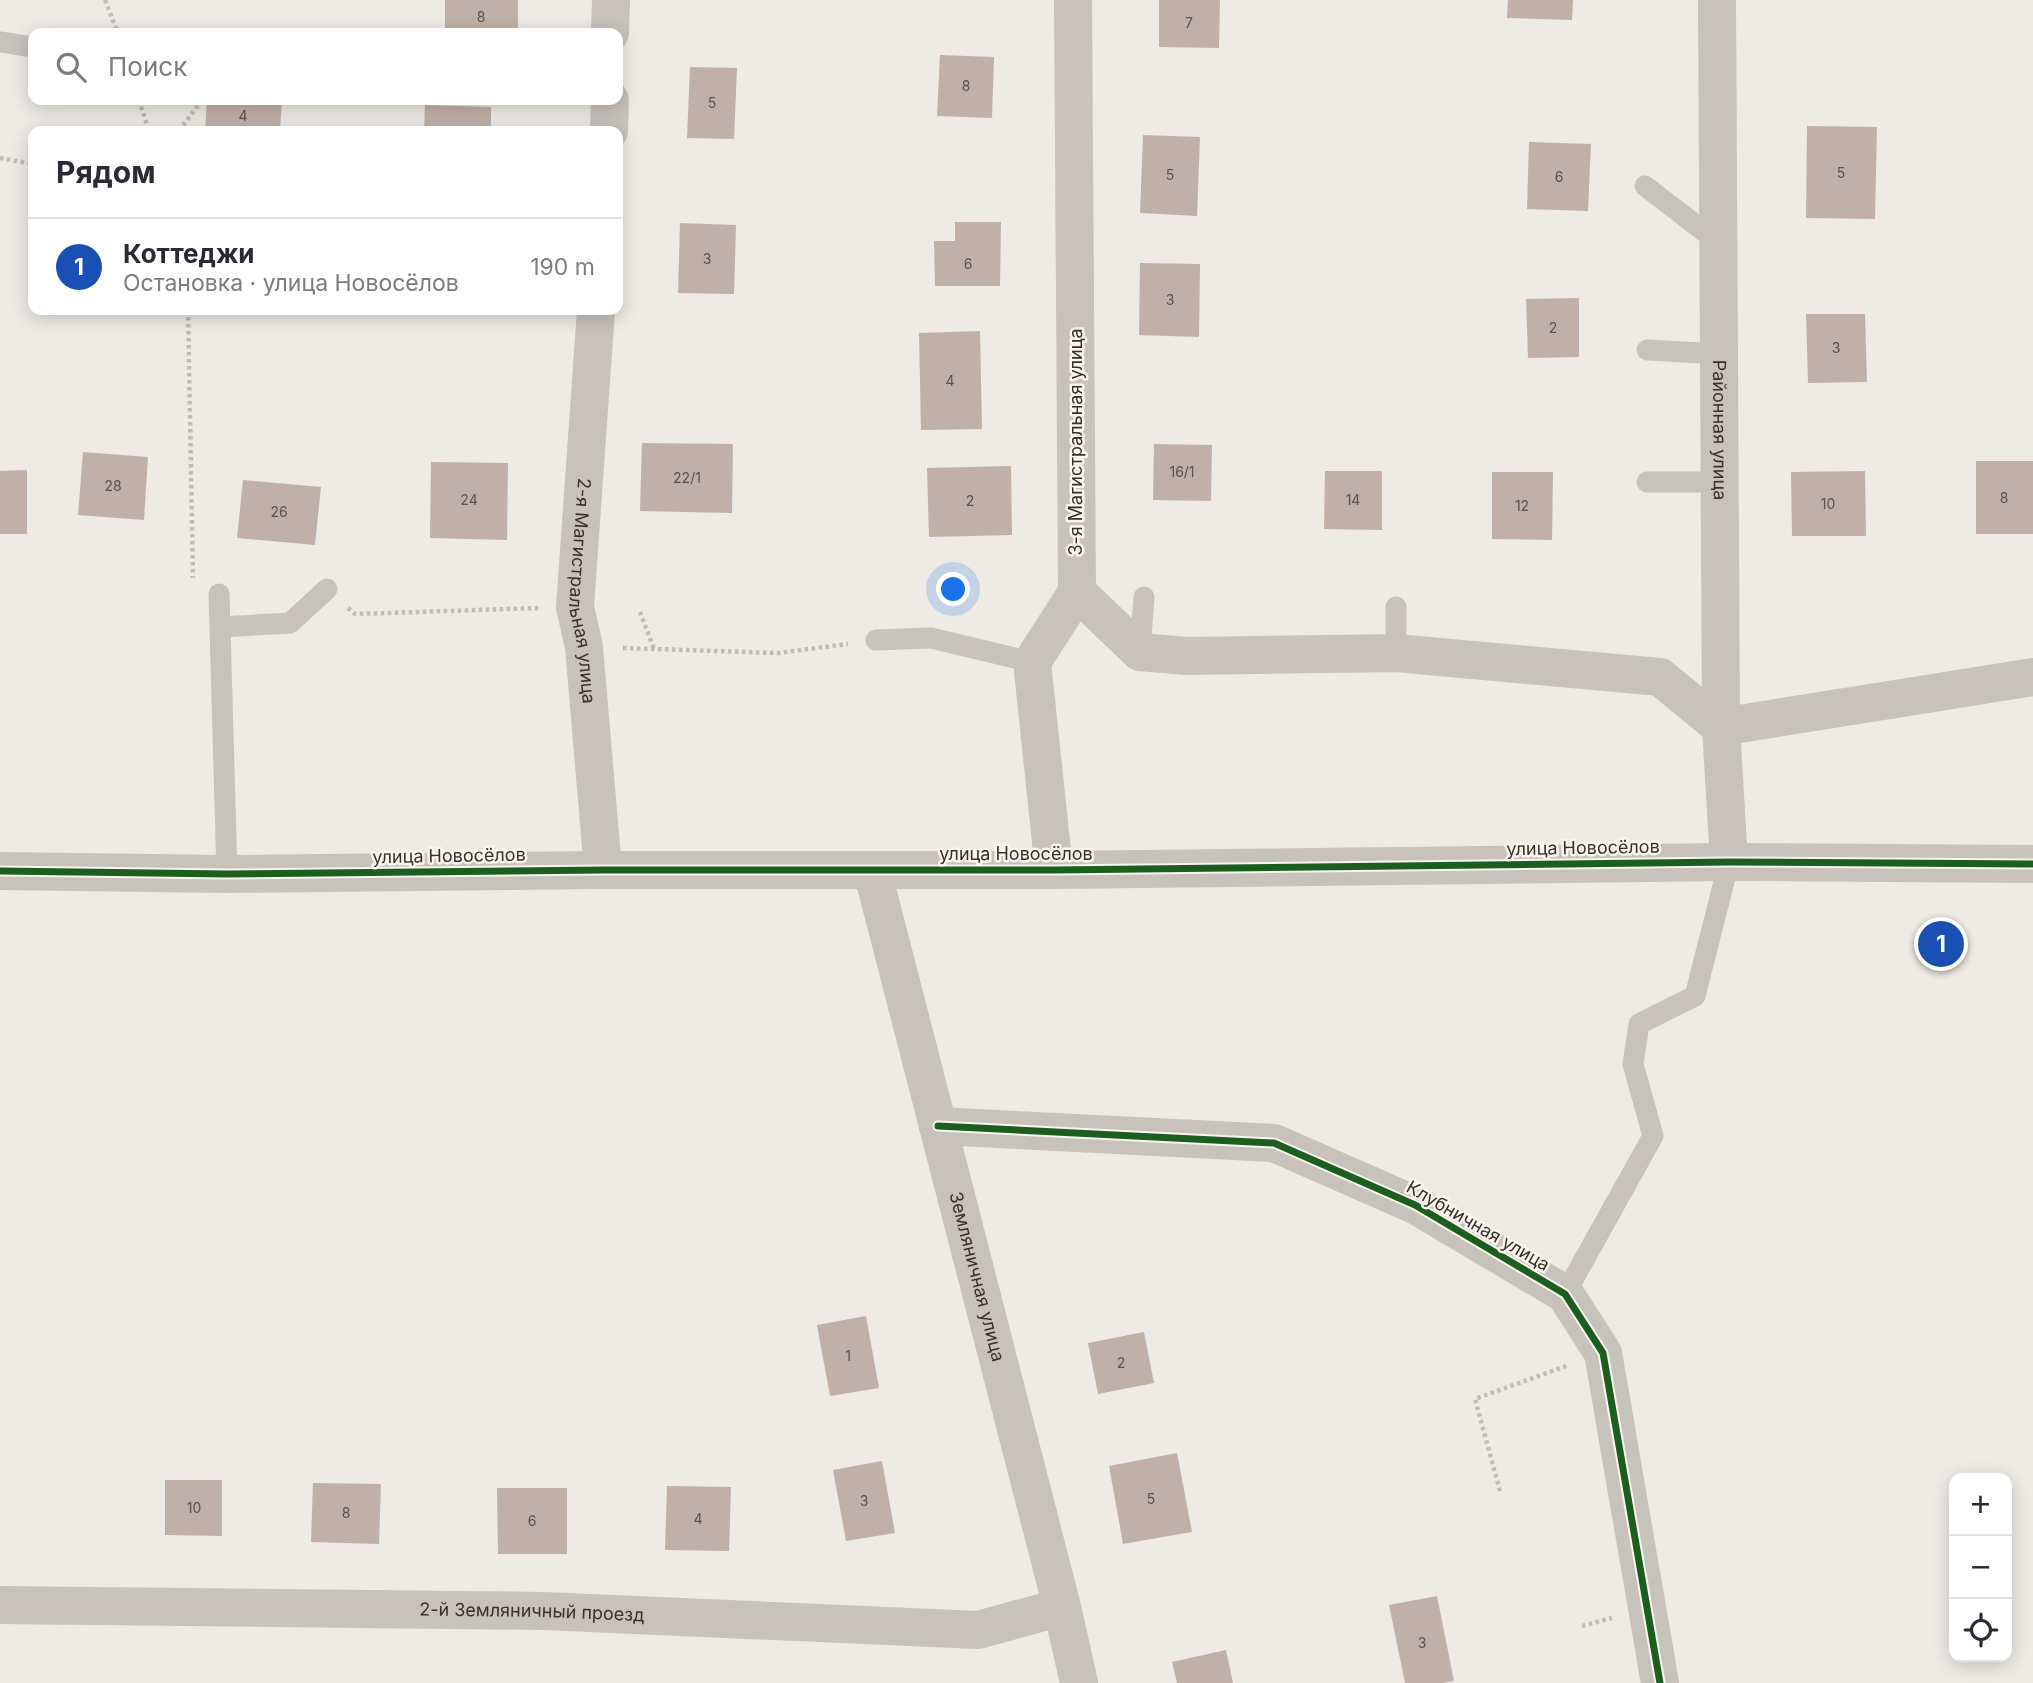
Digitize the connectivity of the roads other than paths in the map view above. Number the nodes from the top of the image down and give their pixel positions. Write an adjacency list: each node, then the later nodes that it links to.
1 (611, 0): 4 (street)
2 (1073, 0): 17 (street, 3-я Магистральная улица)
3 (1717, 0): 10 (street, Районная улица)
4 (610, 28)
5 (0, 42): 6 (lane)
6 (28, 46)
7 (610, 105): 8 (street)
8 (609, 126)
9 (1645, 186): 10 (lane)
10 (1718, 242): 13 (street, Районная улица)
11 (596, 315): 30 (street, 2-я Магистральная улица)
12 (1647, 350): 13 (lane)
13 (1719, 354): 15 (street, Районная улица)
14 (1647, 482): 15 (lane)
15 (1719, 482): 27 (street, Районная улица)
16 (327, 589): 21 (lane)
17 (1077, 592): 23 (street); 25 (street)
18 (219, 594): 21 (lane)
19 (1144, 597): 23 (lane)
20 (1396, 607): 24 (lane)
21 (220, 627): 34 (lane)
22 (876, 640): 25 (lane)
23 (1140, 652): 24 (street)
24 (1396, 653): 27 (street)
25 (1032, 662): 32 (street)
26 (2033, 677): 27 (street)
27 (1721, 727): 28 (street, Районная улица)
28 (1729, 862): 29 (street, улица Новосёлов); 32 (street, улица Новосёлов); 36 (lane)
29 (2033, 864)
30 (603, 870): 31 (street, улица Новосёлов); 34 (street, улица Новосёлов)
31 (872, 870): 32 (street, улица Новосёлов); 35 (street, Земляничная улица)
32 (1054, 870)
33 (0, 871): 34 (street, улица Новосёлов)
34 (228, 874)
35 (938, 1126): 36 (street, Клубничная улица); 38 (street, Земляничная улица)
36 (1566, 1294): 40 (street, Клубничная улица)
37 (0, 1605): 38 (street, 2-й Земляничный проезд)
38 (1062, 1607): 39 (street, Земляничная улица)
39 (1079, 1683)
40 (1660, 1683)

